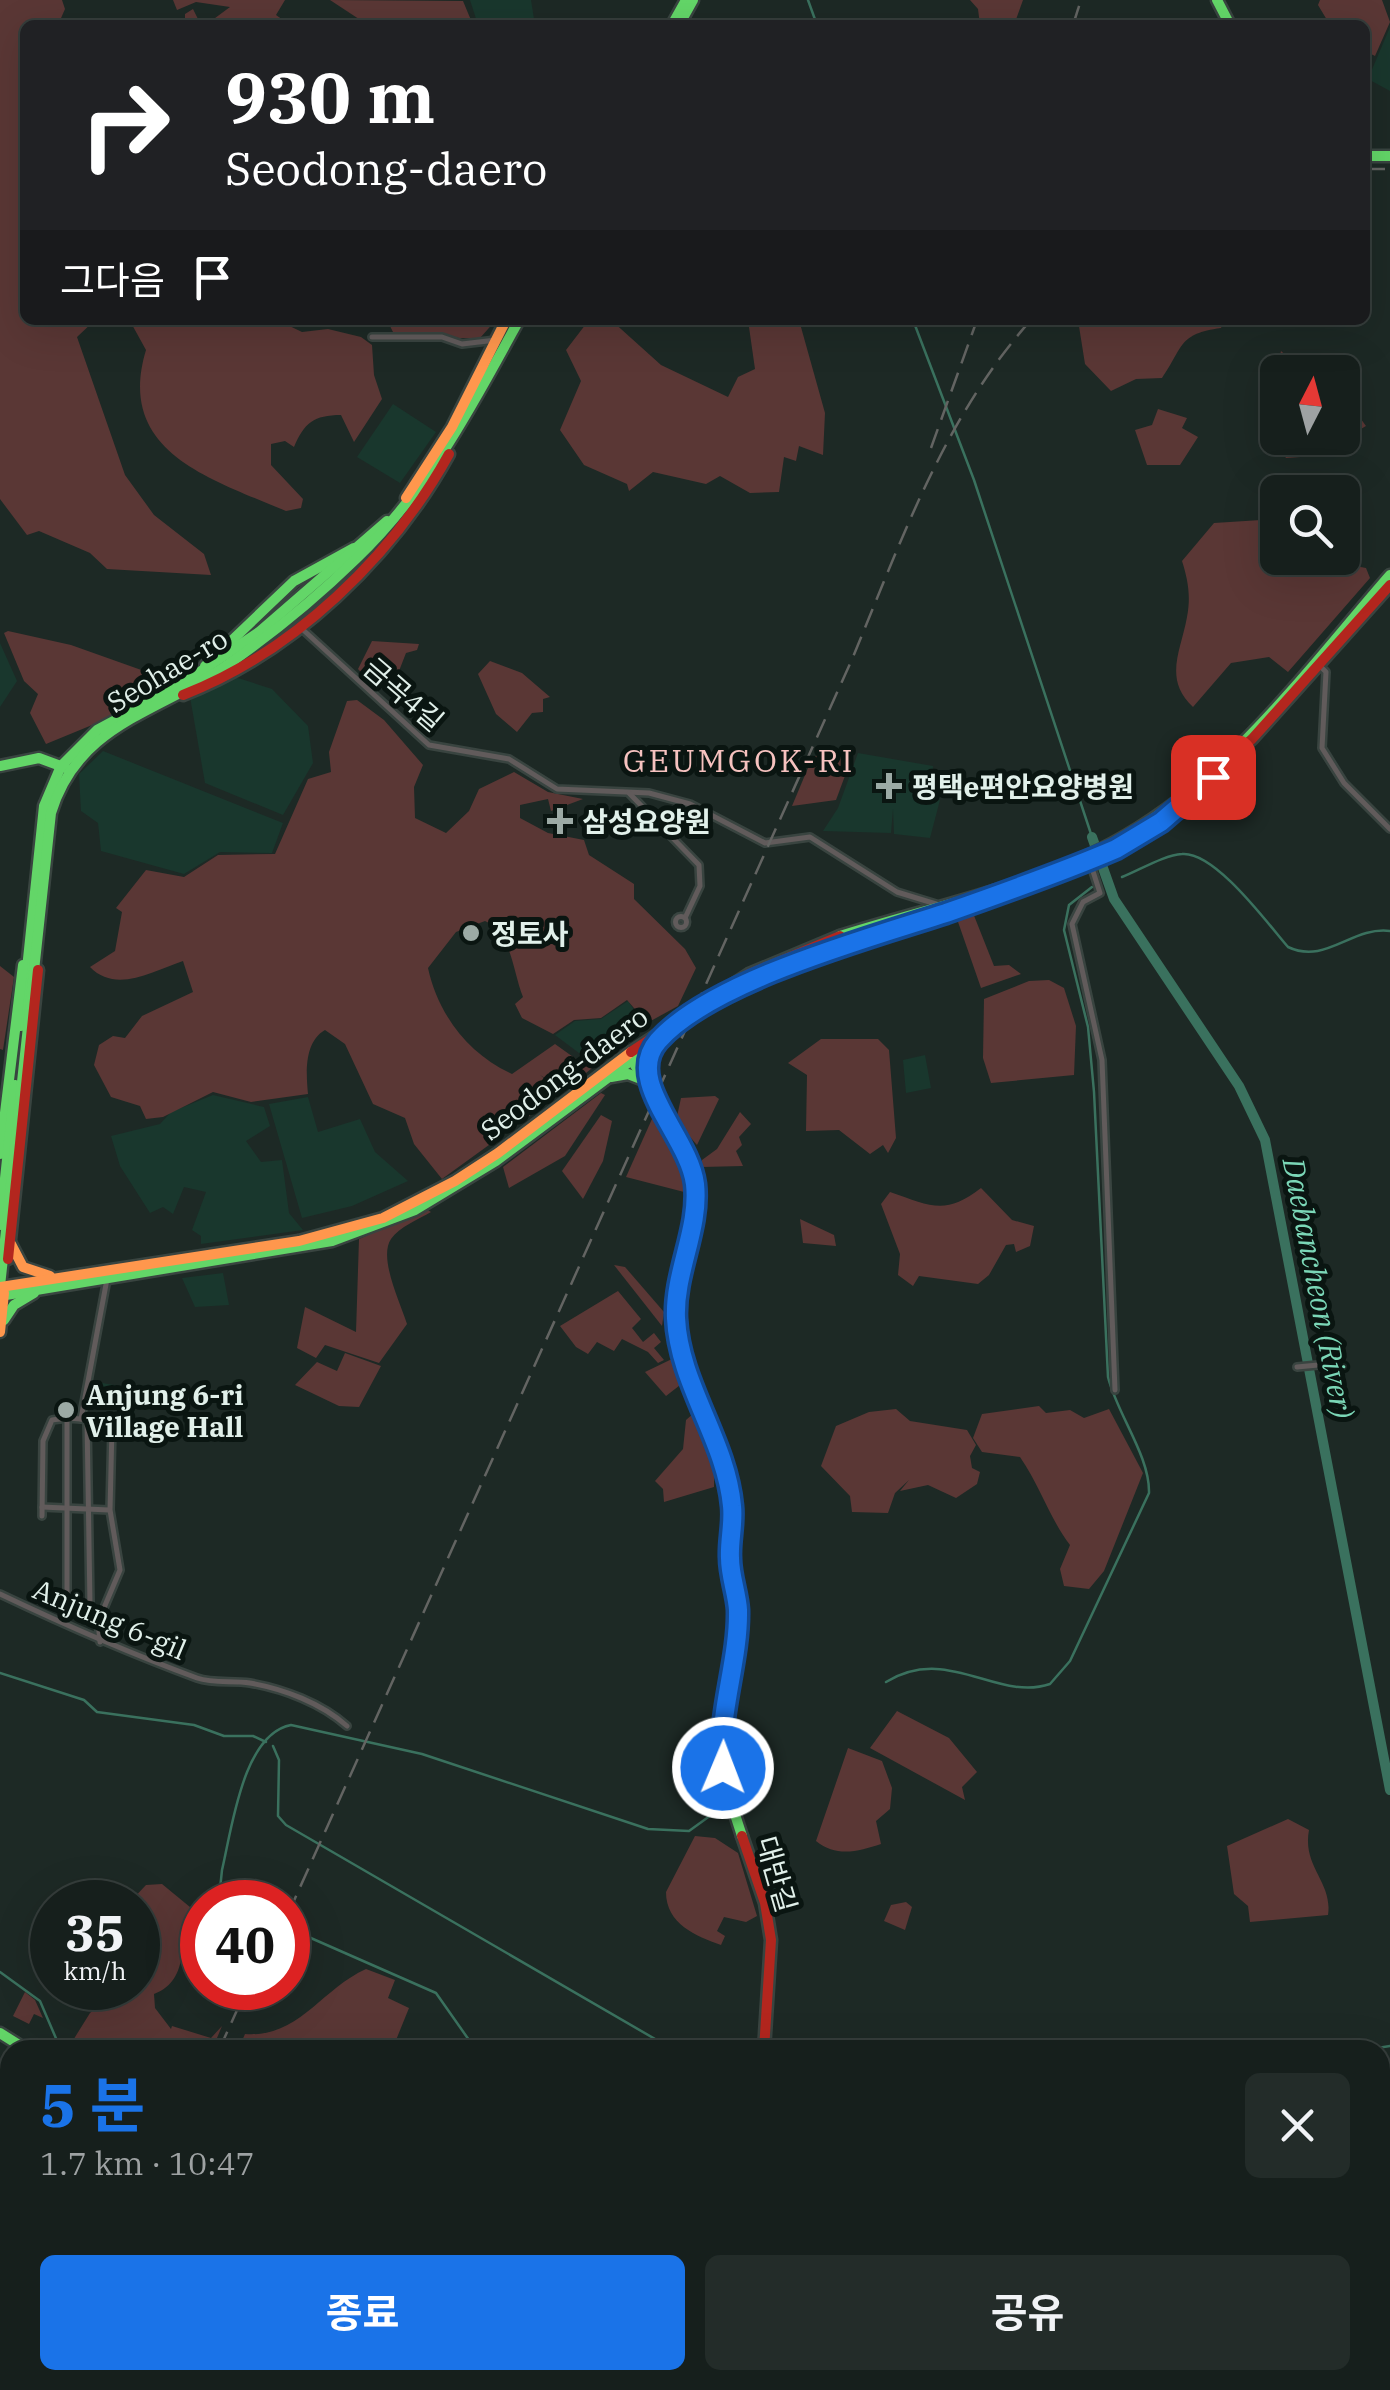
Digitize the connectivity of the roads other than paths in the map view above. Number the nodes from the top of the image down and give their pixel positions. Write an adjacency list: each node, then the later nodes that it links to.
1 (504, 325): 4 (main road, Seohae-ro)
2 (516, 325): 5 (main road, Seohae-ro)
3 (372, 337): 4 (street)
4 (496, 340): 6 (main road, Seohae-ro)
5 (454, 440): 9 (main road); 12 (main road, Seohae-ro)
6 (358, 547): 11 (main road, Seohae-ro); 11 (main road)
7 (1390, 575): 10 (main road, Seodong-daero)
8 (1389, 587): 10 (main road, Seodong-daero)
9 (299, 626): 12 (main road); 15 (street, 금곡4길)
10 (1316, 663): 16 (street); 17 (main road, Seodong-daero)
11 (195, 676): 14 (main road, Seohae-ro)
12 (174, 698): 14 (main road, Seohae-ro)
13 (0, 766): 14 (main road)
14 (65, 768): 18 (main road, Seohae-ro); 21 (main road, Seohae-ro)
15 (629, 793): 19 (street, 금곡4길); 20 (street)
16 (1390, 829)
17 (1097, 854): 19 (main road, Seodong-daero); 22 (main road, Seodong-daero); 37 (street)
18 (42, 906): 26 (main road, Seohae-ro); 29 (main road)
19 (939, 906): 23 (main road, Seodong-daero)
20 (685, 918)
21 (30, 936): 26 (main road, Seohae-ro); 27 (main road)
22 (661, 1038): 23 (main road, Seodong-daero); 25 (main road)
23 (628, 1057): 24 (main road, Seodong-daero); 25 (main road, 대반길); 30 (main road, Seodong-daero)
24 (605, 1079): 25 (main road); 30 (main road, Seodong-daero)
25 (645, 1081): 49 (main road, 대반길)
26 (12, 1137): 28 (main road); 33 (main road)
27 (0, 1154)
28 (0, 1225)
29 (10, 1238): 31 (main road); 33 (main road)
30 (106, 1274): 31 (main road, Seodong-daero); 32 (main road, Seodong-daero); 39 (street)
31 (60, 1278): 33 (main road, Seodong-daero)
32 (42, 1289): 33 (main road, Seodong-daero); 34 (main road)
33 (2, 1290): 34 (main road)
34 (0, 1330)
35 (1318, 1365): 36 (street)
36 (1297, 1367)
37 (1115, 1390)
38 (66, 1418): 39 (street); 40 (street); 41 (street)
39 (84, 1419): 42 (street); 43 (street)
40 (42, 1508): 41 (street); 44 (street)
41 (64, 1508): 42 (street); 45 (street)
42 (87, 1510): 43 (street); 47 (street)
43 (110, 1510): 47 (street)
44 (42, 1516)
45 (68, 1593)
46 (0, 1594): 47 (street, Anjung 6-gil)
47 (100, 1642): 48 (street, Anjung 6-gil)
48 (347, 1726)
49 (765, 2040)

